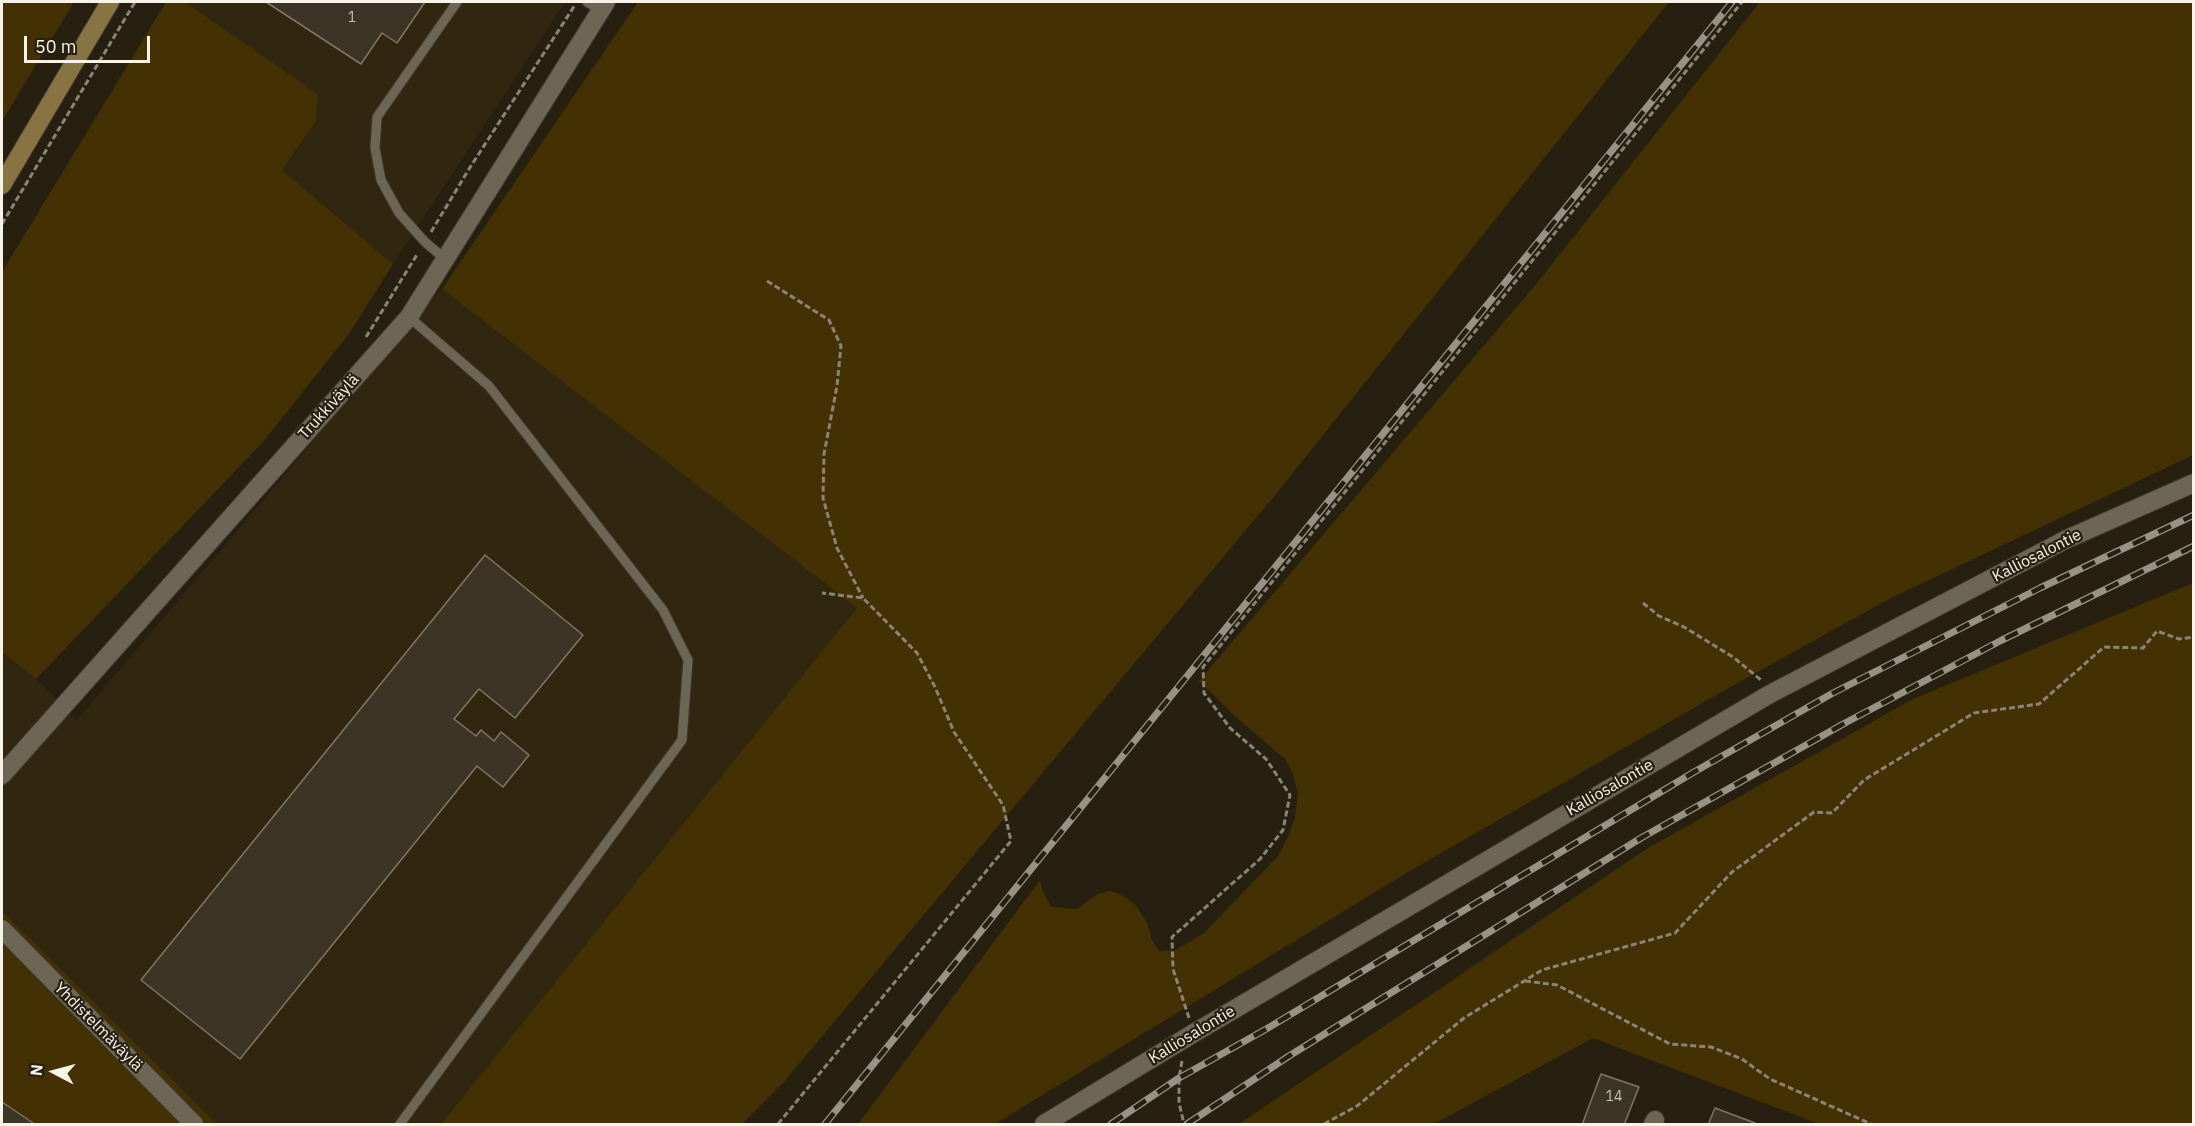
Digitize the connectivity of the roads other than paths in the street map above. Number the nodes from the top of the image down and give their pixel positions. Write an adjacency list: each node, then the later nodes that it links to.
1 (110, 2): 4 (street)
2 (457, 2): 5 (lane)
3 (597, 4): 5 (street, Trukkiväylä)
4 (2, 185)
5 (445, 259): 6 (street, Trukkiväylä)
6 (410, 317): 8 (street, Trukkiväylä); 11 (lane)
7 (2193, 483): 12 (street, Kalliosalontie)
8 (2, 775)
9 (2, 929): 10 (street, Yhdistelmäväylä)
10 (194, 1125)
11 (400, 1125)
12 (1044, 1125)

